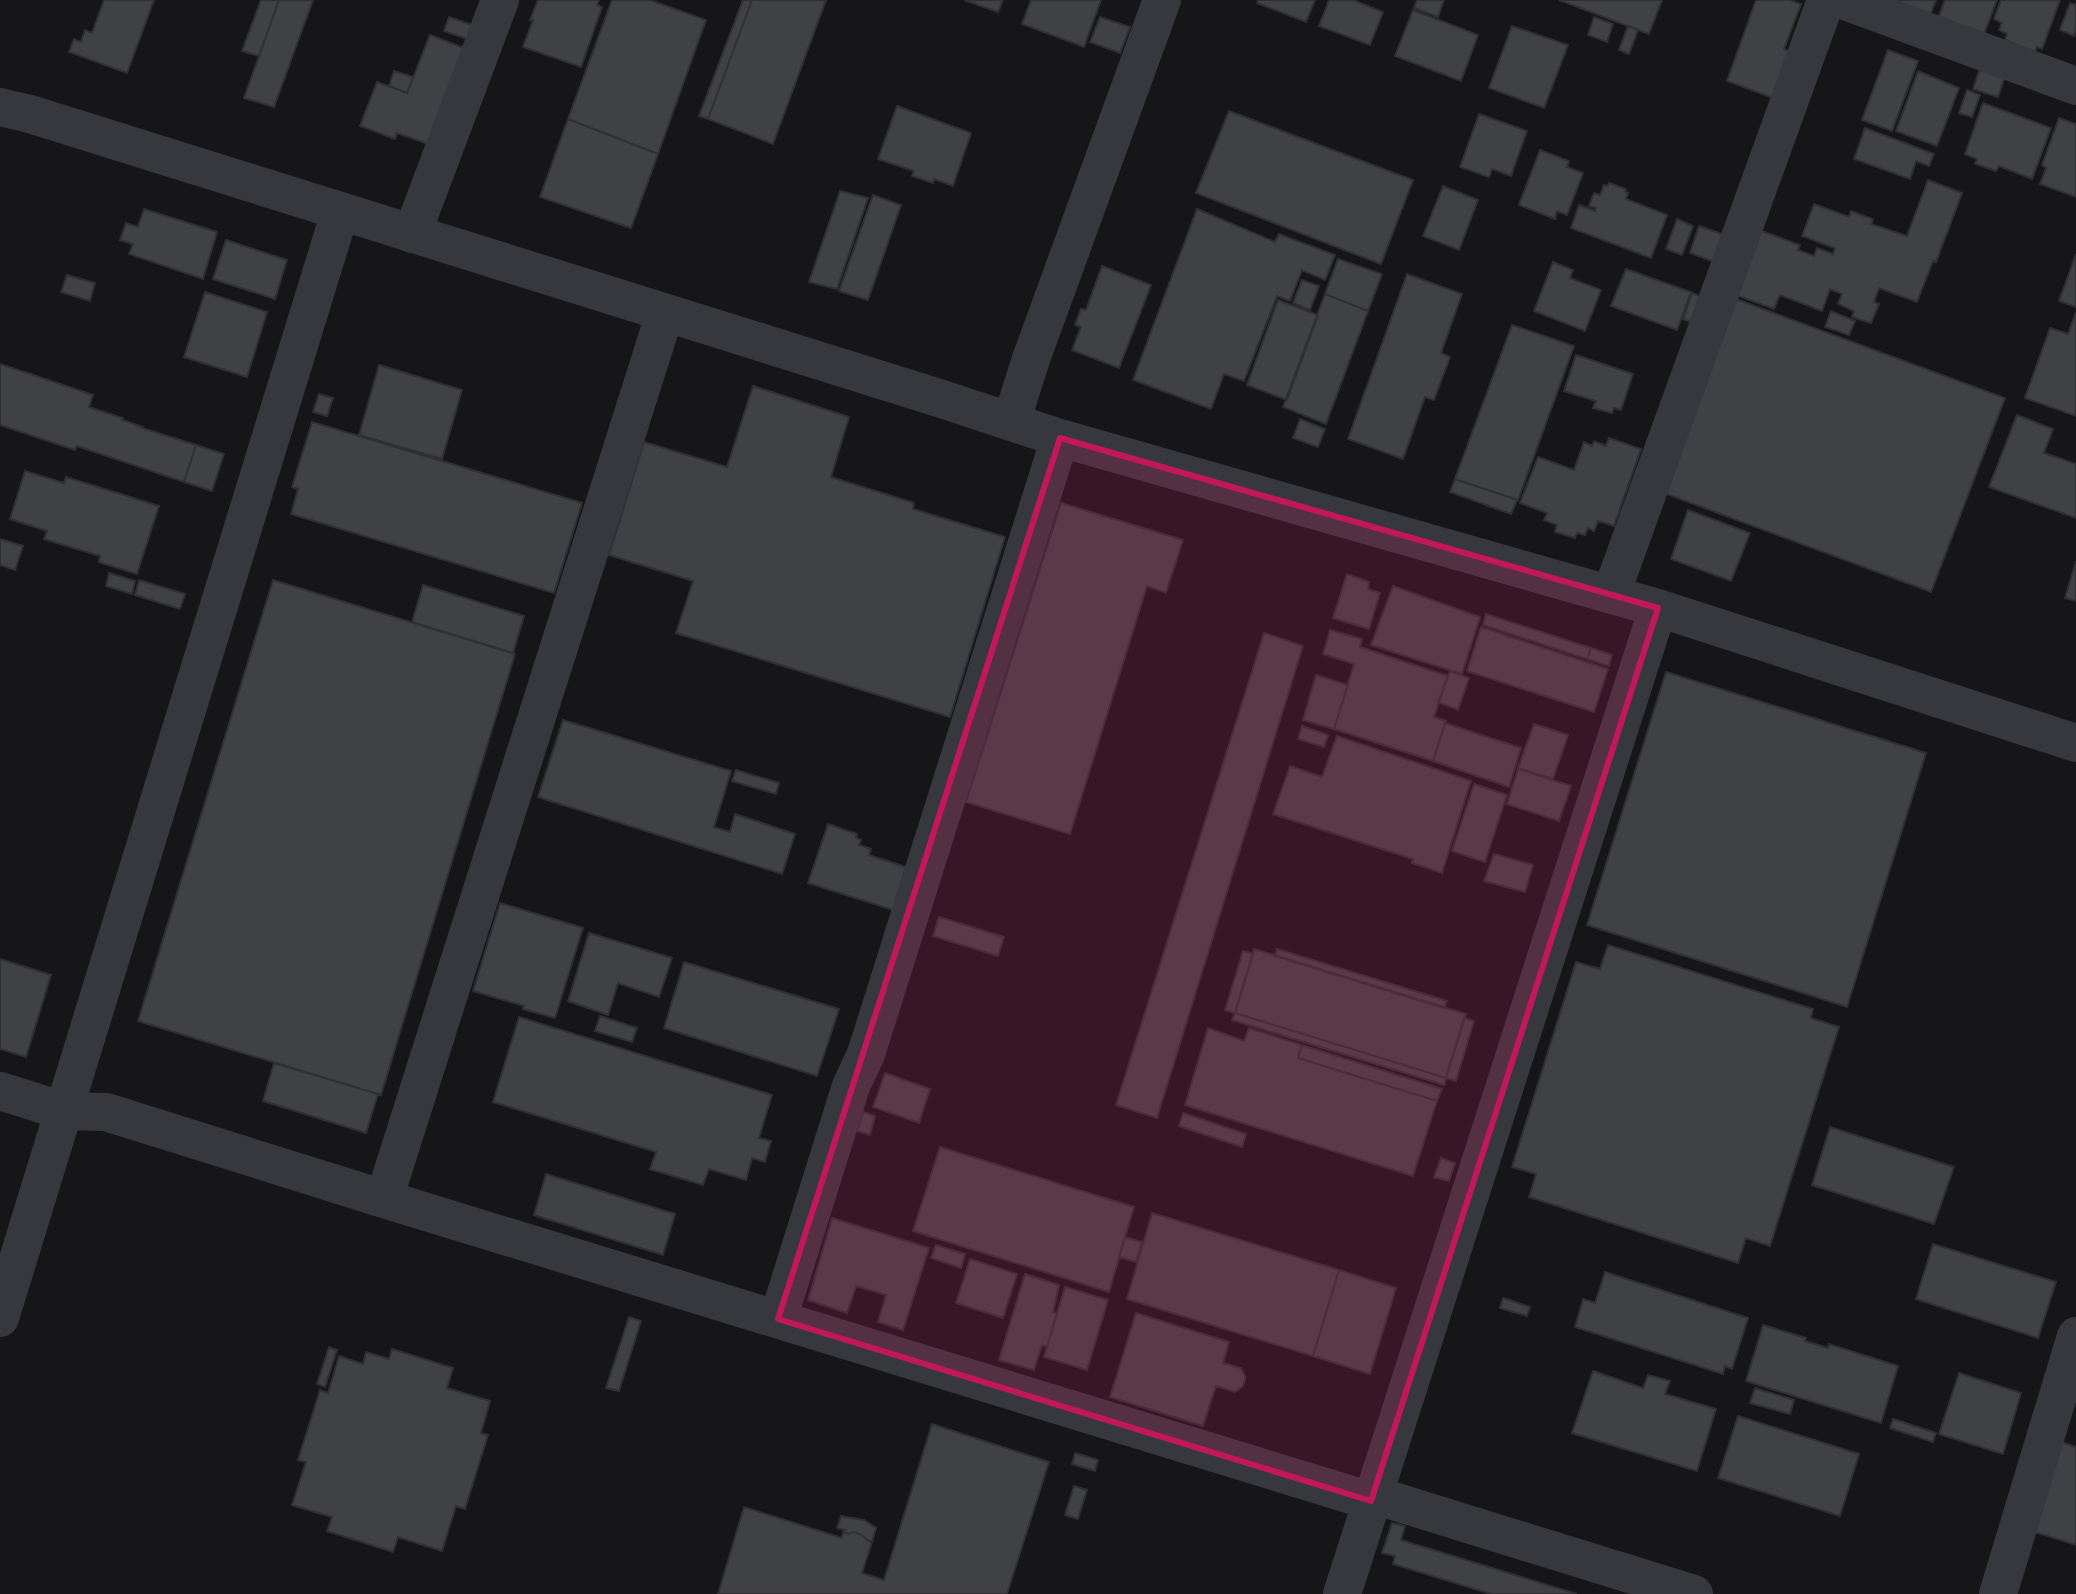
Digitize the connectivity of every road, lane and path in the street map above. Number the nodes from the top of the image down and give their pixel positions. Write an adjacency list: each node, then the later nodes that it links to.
1 (500, 0): 8 (street)
2 (1162, 0): 10 (street)
3 (1826, 0): 12 (street)
4 (1842, 0): 5 (street)
5 (2076, 86)
6 (0, 107): 7 (street)
7 (340, 212): 8 (street); 16 (street)
8 (412, 234): 9 (street)
9 (665, 313): 10 (street); 17 (street)
10 (1011, 422): 11 (street)
11 (1060, 438): 12 (street); 19 (street)
12 (1611, 594): 13 (street)
13 (1658, 608): 14 (street); 21 (street)
14 (2076, 743)
15 (0, 1091): 16 (street)
16 (64, 1111): 17 (street); 18 (street)
17 (384, 1199): 19 (street)
18 (0, 1318)
19 (778, 1319): 21 (street)
20 (2076, 1336): 24 (street)
21 (1372, 1498): 22 (street); 23 (street)
22 (1342, 1594)
23 (1694, 1594)
24 (1998, 1594)

